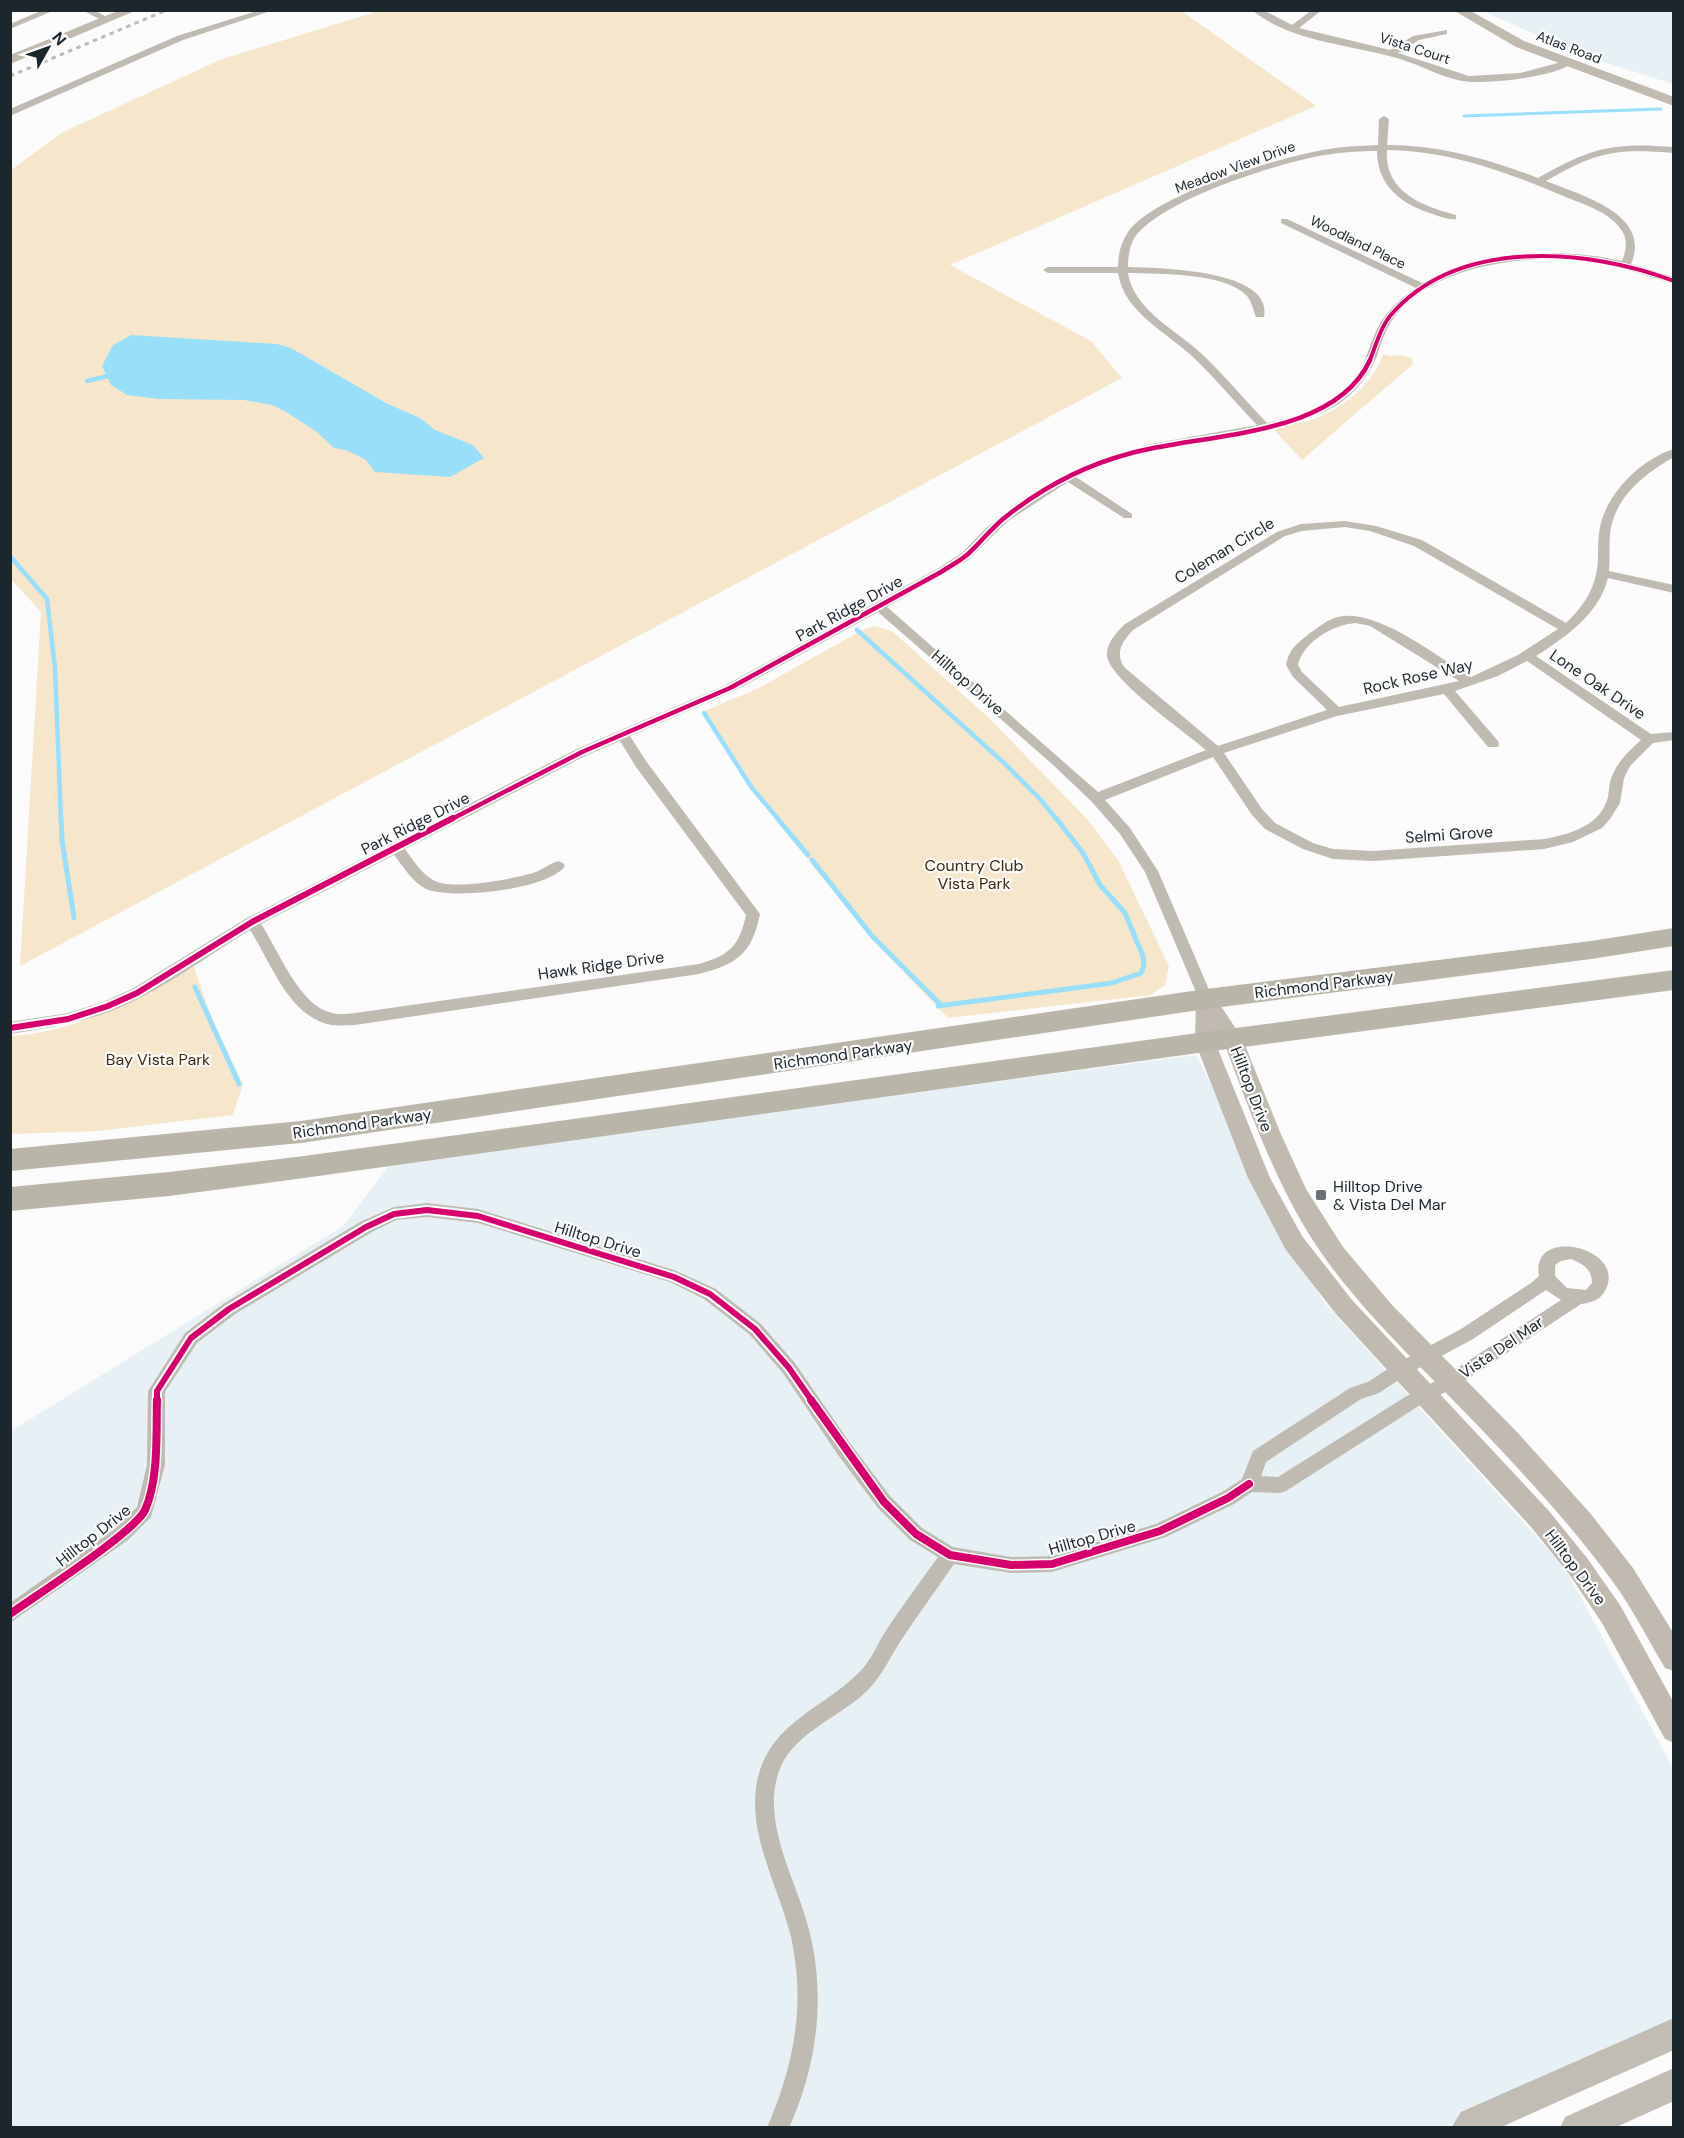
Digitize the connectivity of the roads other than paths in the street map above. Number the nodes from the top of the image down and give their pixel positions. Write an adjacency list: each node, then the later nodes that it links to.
1 (51, 10): 10 (street)
2 (86, 10): 9 (street)
3 (131, 10): 9 (main road)
4 (270, 10): 18 (street)
5 (1256, 10): 11 (street, Vista Court)
6 (1318, 10): 11 (street)
7 (1459, 10): 15 (main road, Atlas Road)
8 (1477, 10): 16 (main road, Atlas Road)
9 (108, 20): 14 (main road)
10 (10, 27)
11 (1292, 29): 13 (street, Vista Court)
12 (1444, 32): 13 (street)
13 (1392, 53): 15 (street, Vista Court)
14 (10, 60)
15 (1569, 63): 17 (main road, Atlas Road)
16 (1674, 92)
17 (1674, 102)
18 (10, 113)
19 (1384, 119): 20 (street)
20 (1383, 148): 22 (street, Meadow View Drive); 23 (street); 27 (street, Meadow View Drive)
21 (1674, 150): 22 (street)
22 (1539, 181): 25 (street, Meadow View Drive)
23 (1453, 217)
24 (1284, 221): 29 (street, Woodland Place)
25 (1625, 265): 28 (street, Park Ridge Drive); 29 (street, Park Ridge Drive)
26 (1048, 270): 27 (street)
27 (1124, 272): 30 (street); 31 (street, Meadow View Drive)
28 (1674, 281)
29 (1422, 287): 31 (street, Park Ridge Drive)
30 (1260, 315)
31 (1264, 427): 33 (street, Park Ridge Drive)
32 (1674, 452): 35 (street, Rock Rose Way)
33 (1068, 477): 34 (street); 37 (street, Park Ridge Drive)
34 (1128, 516)
35 (1604, 573): 36 (street); 38 (street, Rock Rose Way)
36 (1674, 589)
37 (880, 607): 43 (street, Park Ridge Drive); 48 (street, Hilltop Drive)
38 (1567, 629): 39 (street, Rock Rose Way); 47 (street, Coleman Circle)
39 (1528, 656): 40 (street, Rock Rose Way); 45 (street, Lone Oak Drive)
40 (1470, 682): 41 (street, Rock Rose Way); 42 (street)
41 (1447, 689): 42 (street, Rock Rose Way); 46 (street)
42 (1336, 711): 47 (street, Rock Rose Way)
43 (622, 735): 49 (street, Park Ridge Drive); 51 (street, Hawk Ridge Drive)
44 (1674, 736): 45 (street)
45 (1649, 739): 47 (street, Selmi Grove)
46 (1493, 744)
47 (1216, 751): 48 (street, Rock Rose Way)
48 (1096, 798): 54 (street, Hilltop Drive)
49 (396, 848): 50 (street); 51 (street, Park Ridge Drive)
50 (558, 866)
51 (252, 922): 55 (street, Park Ridge Drive)
52 (1674, 937): 54 (highway, Richmond Parkway)
53 (1674, 980): 56 (highway)
54 (1206, 999): 56 (main road, Hilltop Drive); 57 (main road, Hilltop Drive); 59 (highway, Richmond Parkway)
55 (10, 1028)
56 (1232, 1038): 57 (highway); 64 (main road, Hilltop Drive)
57 (1205, 1042): 61 (highway); 65 (main road, Hilltop Drive)
58 (10, 1152): 59 (highway)
59 (60, 1157): 60 (highway, Richmond Parkway)
60 (10, 1160)
61 (10, 1199)
62 (1547, 1279): 63 (street); 63 (street); 64 (street, Vista Del Mar)
63 (1577, 1298): 66 (street, Vista Del Mar)
64 (1427, 1356): 65 (street, Vista Del Mar); 66 (main road, Hilltop Drive)
65 (1400, 1370): 67 (main road, Hilltop Drive); 68 (street, Vista Del Mar)
66 (1450, 1381): 67 (street, Vista Del Mar); 71 (main road, Hilltop Drive)
67 (1425, 1395): 68 (street, Vista Del Mar); 72 (main road, Hilltop Drive)
68 (1249, 1484): 69 (street, Hilltop Drive)
69 (950, 1555): 70 (street, Hilltop Drive); 75 (street)
70 (10, 1614)
71 (1674, 1659)
72 (1674, 1730)
73 (1674, 2034): 76 (main road)
74 (1674, 2084): 77 (main road)
75 (778, 2127)
76 (1467, 2127)
77 (1576, 2127)

